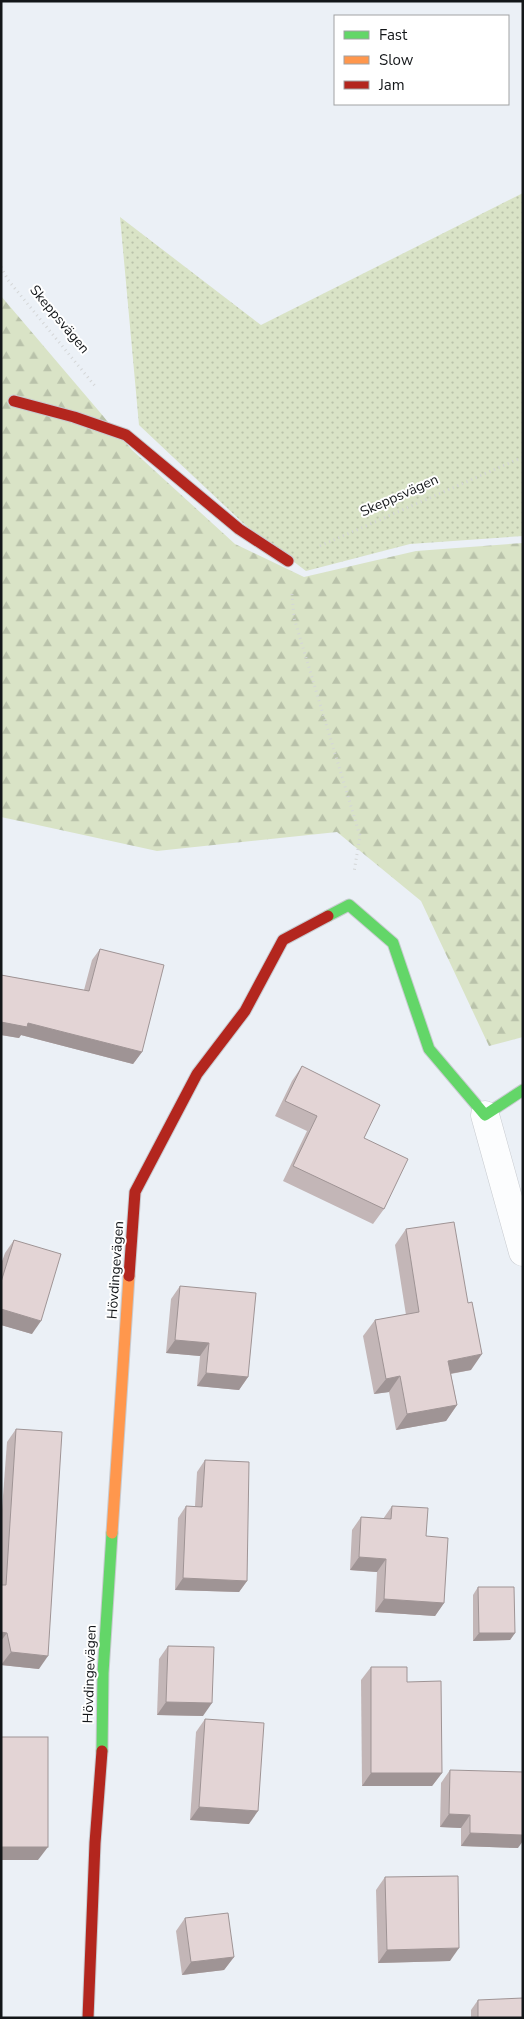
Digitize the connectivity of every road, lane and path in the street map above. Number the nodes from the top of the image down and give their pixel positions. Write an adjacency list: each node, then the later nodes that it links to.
1 (1, 267): 2 (path, Skeppsvägen)
2 (100, 391)
3 (14, 401): 5 (street)
4 (523, 457): 5 (path, Skeppsvägen)
5 (288, 560): 6 (path)
6 (348, 905): 8 (street); 10 (street, Hövdingevägen)
7 (523, 1090): 8 (street)
8 (485, 1115): 9 (street)
9 (523, 1252)
10 (88, 2018)

